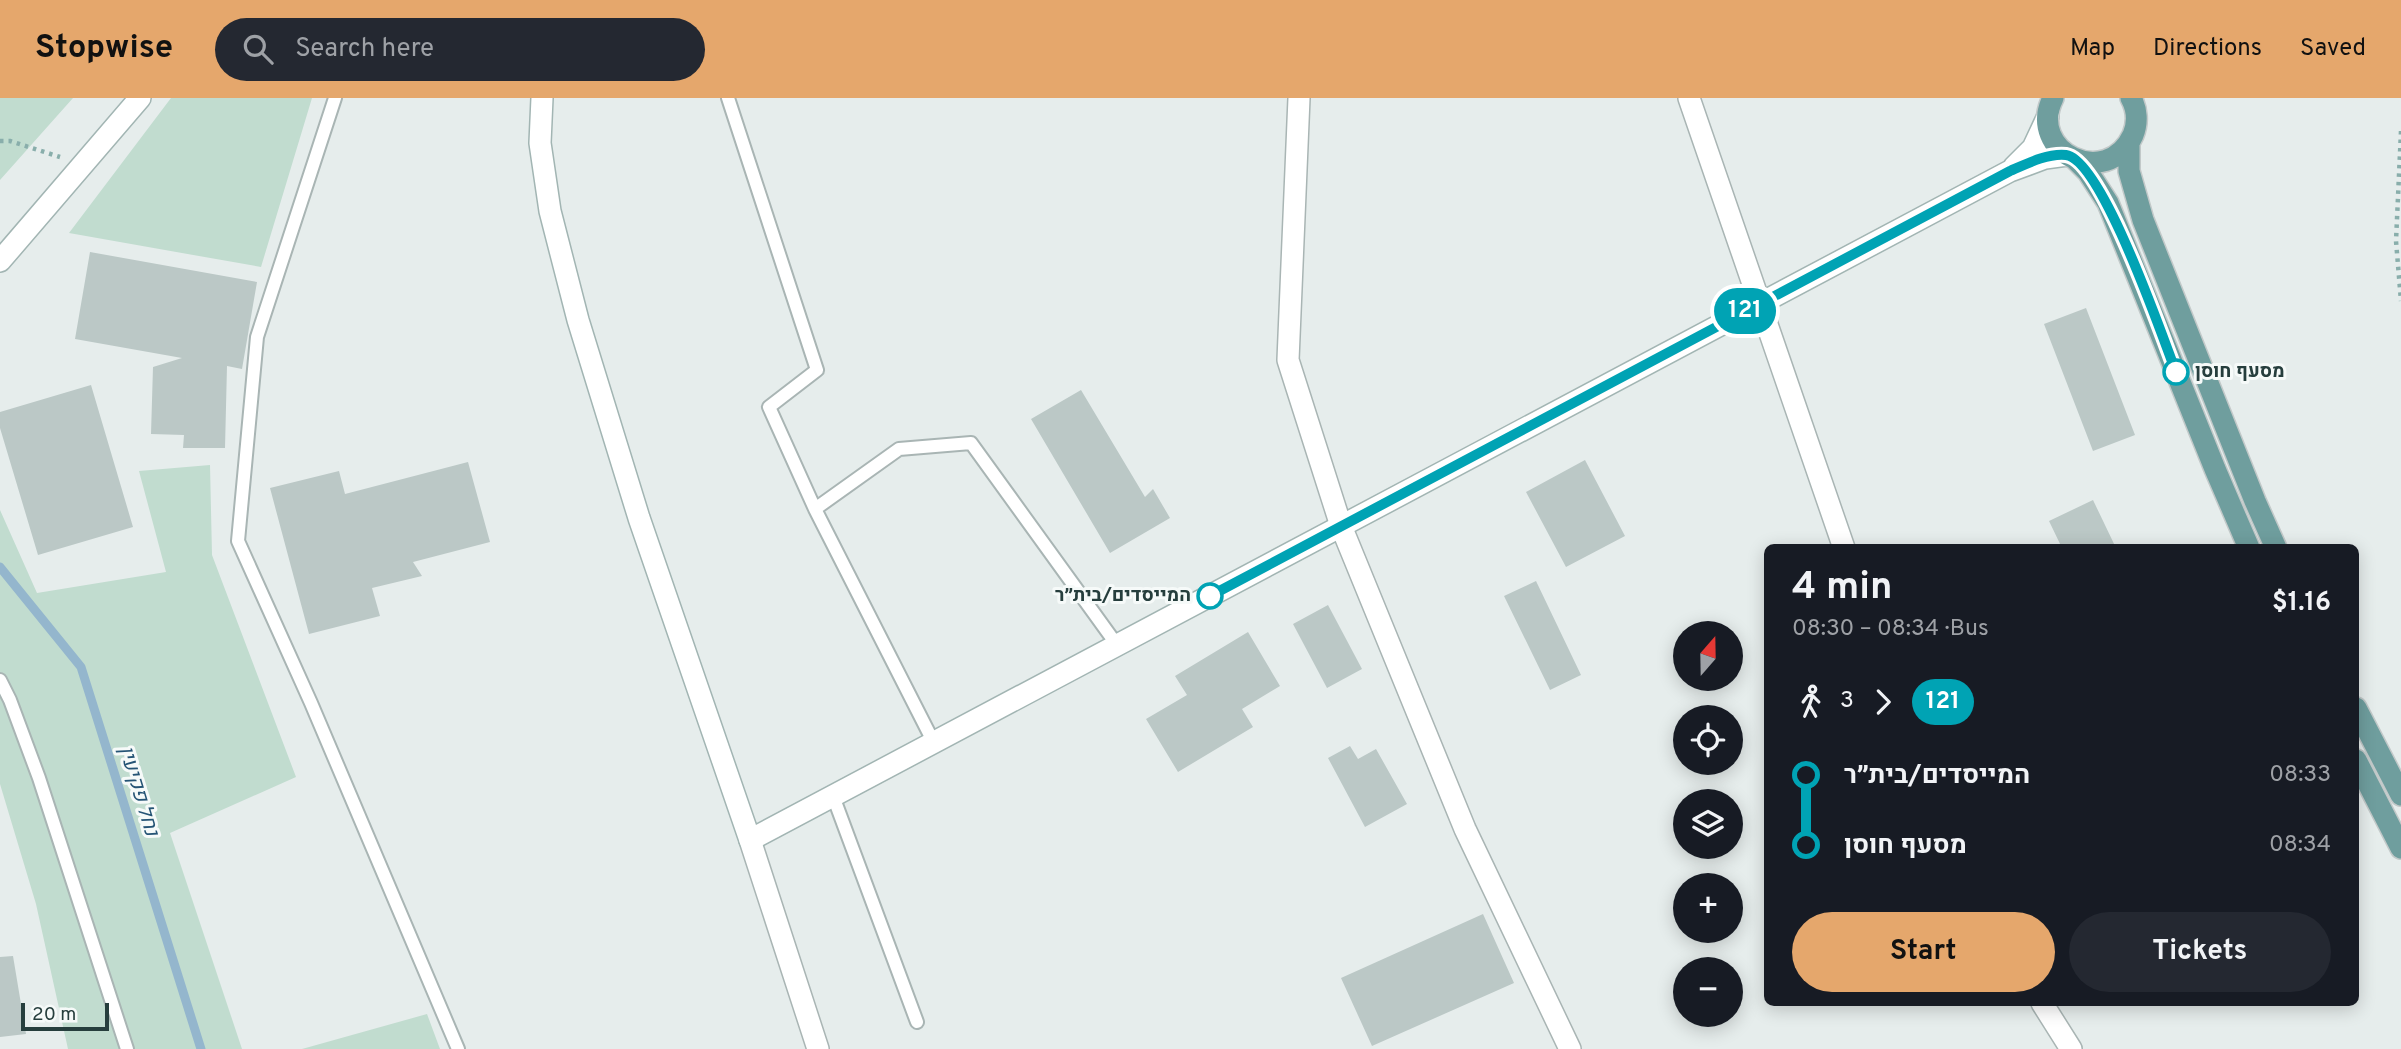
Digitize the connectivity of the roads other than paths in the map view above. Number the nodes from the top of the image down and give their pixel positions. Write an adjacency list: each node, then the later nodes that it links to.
1 (140, 98): 12 (street)
2 (334, 98): 31 (lane)
3 (542, 98): 26 (street)
4 (728, 98): 14 (lane)
5 (1299, 98): 15 (street)
6 (1689, 98): 13 (street)
7 (2131, 98): 9 (main road)
8 (2051, 103): 10 (main road); 11 (street)
9 (2129, 143): 10 (main road); 18 (main road)
10 (2071, 157): 11 (street); 17 (main road)
11 (2010, 171): 13 (street)
12 (0, 261)
13 (1759, 304): 15 (street); 16 (street)
14 (815, 509): 19 (lane); 22 (lane)
15 (1341, 526): 19 (street); 33 (street)
16 (1843, 544)
17 (2247, 544)
18 (2274, 544)
19 (1117, 645): 22 (street)
20 (0, 680): 30 (lane)
21 (2359, 714): 24 (main road)
22 (934, 743): 25 (street)
23 (2359, 766): 27 (main road)
24 (2401, 795)
25 (833, 796): 26 (street); 29 (lane)
26 (750, 840): 32 (street)
27 (2401, 848)
28 (2044, 1006): 34 (street)
29 (918, 1022)
30 (127, 1049)
31 (458, 1049)
32 (818, 1049)
33 (1570, 1049)
34 (2071, 1049)

